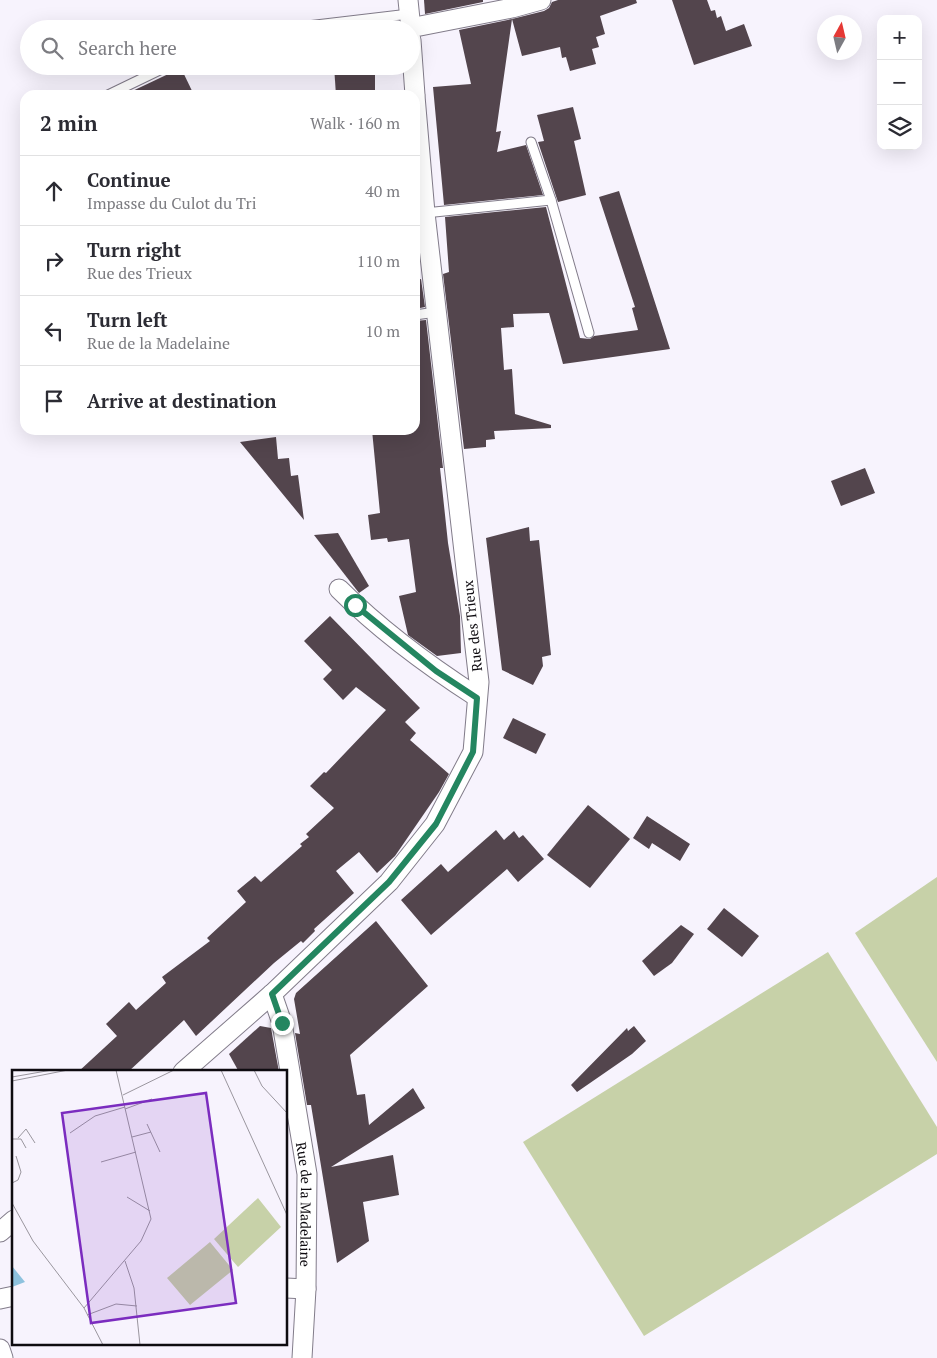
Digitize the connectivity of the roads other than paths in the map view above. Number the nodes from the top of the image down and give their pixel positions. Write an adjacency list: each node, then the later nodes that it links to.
1 (541, 0): 2 (street)
2 (420, 21)
3 (149, 75): 5 (lane)
4 (414, 75): 6 (street, Rue des Trieux)
5 (118, 90)
6 (415, 90)
7 (531, 142): 9 (lane)
8 (420, 154): 10 (street, Rue des Trieux)
9 (551, 200): 10 (lane); 13 (lane)
10 (425, 213): 11 (street, Rue des Trieux)
11 (436, 312): 12 (lane); 15 (street, Rue des Trieux)
12 (420, 314)
13 (589, 333)
14 (339, 589): 15 (street)
15 (477, 698): 16 (street, Rue des Trieux)
16 (272, 994): 17 (street, Rue des Trieux); 21 (street, Rue de la Madelaine)
17 (185, 1070)
18 (12, 1222): 19 (street)
19 (0, 1232)
20 (288, 1288): 21 (street)
21 (306, 1289): 24 (street, Rue de la Madelaine)
22 (0, 1349): 23 (street)
23 (3, 1358)
24 (302, 1358)

